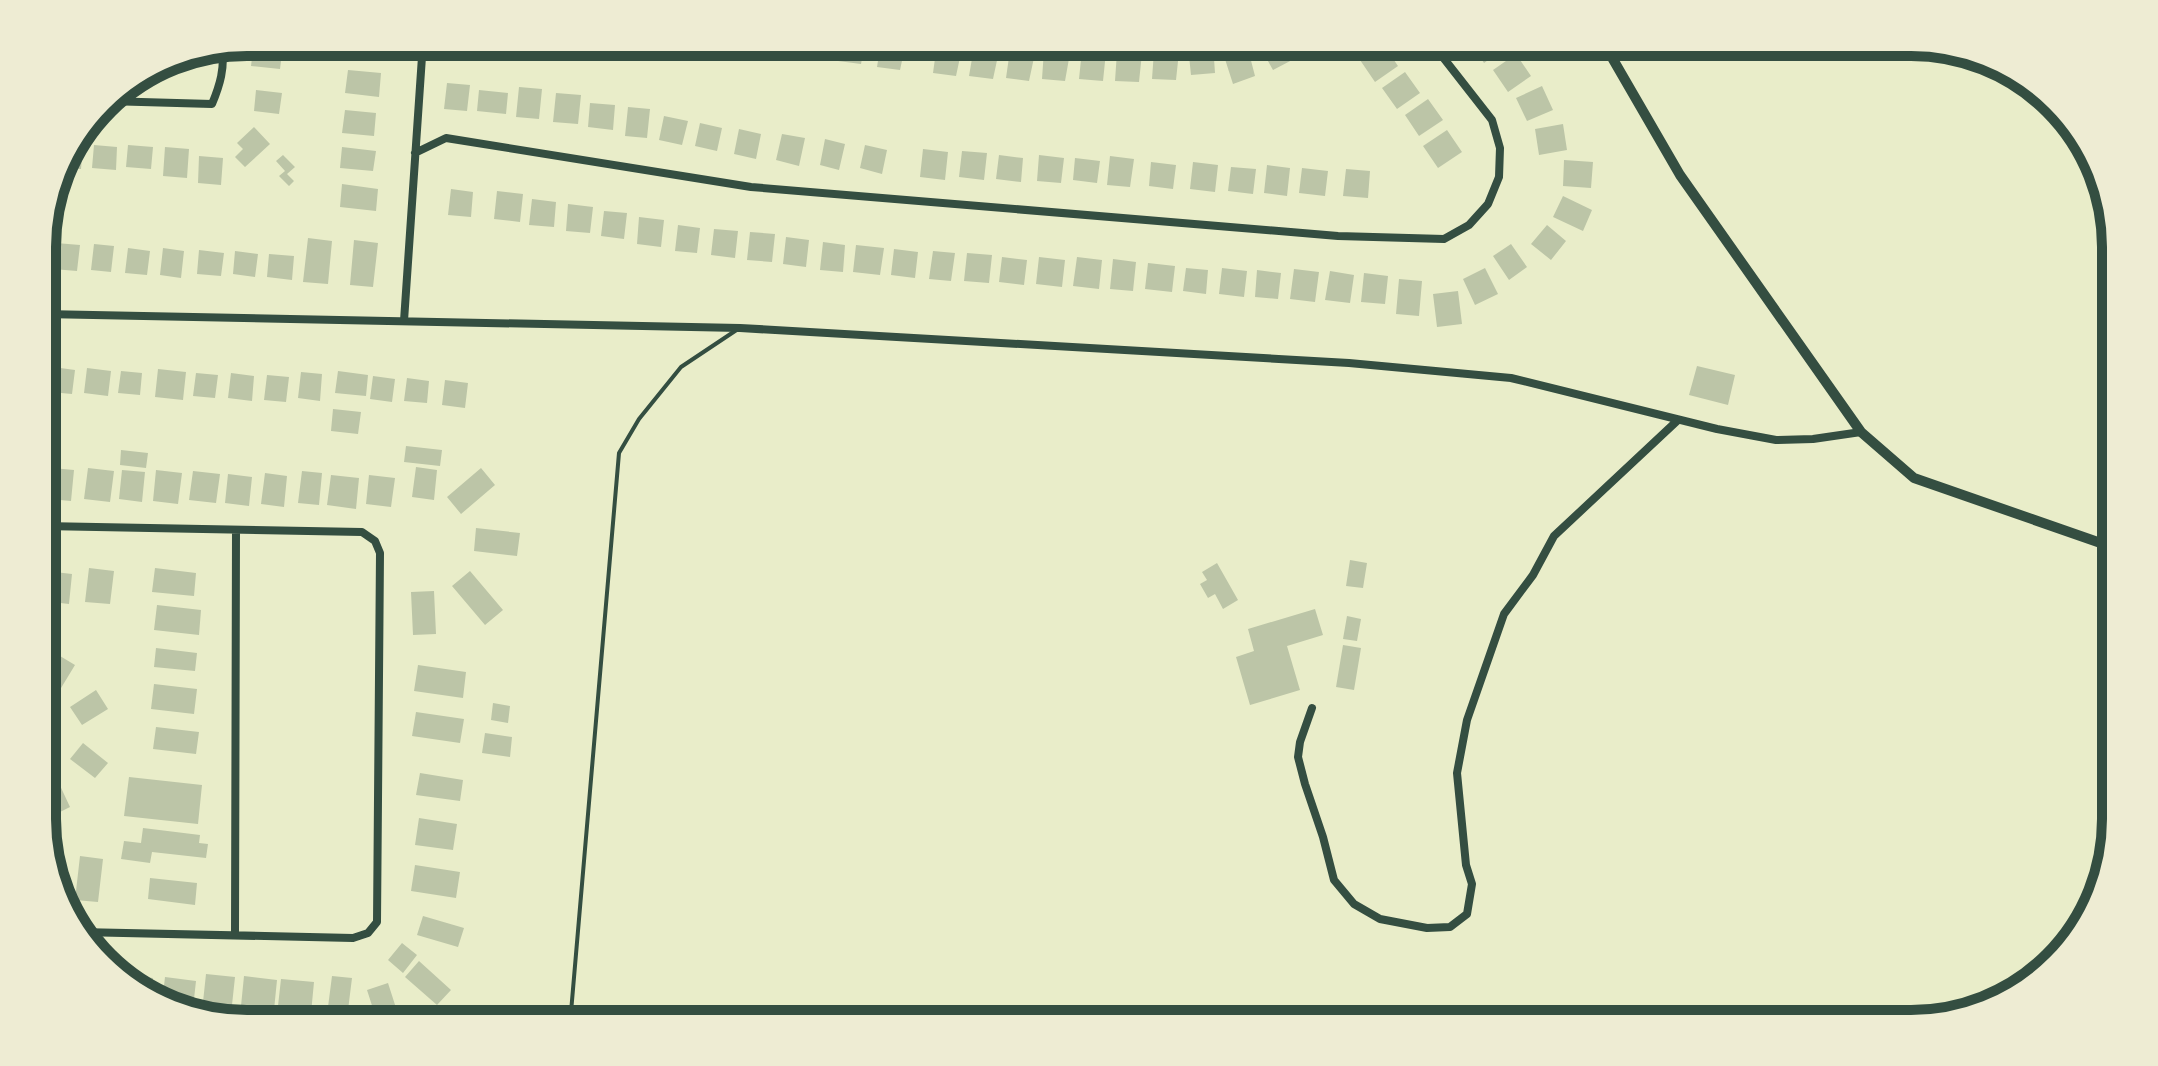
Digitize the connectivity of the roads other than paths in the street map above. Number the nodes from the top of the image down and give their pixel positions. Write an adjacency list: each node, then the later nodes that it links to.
1 (422, 56): 6 (street)
2 (1442, 56): 6 (street)
3 (1611, 56): 11 (street)
4 (224, 58): 5 (street)
5 (124, 102)
6 (415, 153): 8 (street)
7 (56, 314): 8 (street)
8 (404, 321): 9 (street)
9 (740, 328): 10 (street); 18 (lane)
10 (1678, 420): 11 (street); 15 (street)
11 (1861, 432): 14 (street)
12 (56, 526): 13 (street)
13 (236, 531): 17 (street); 17 (street)
14 (2102, 543)
15 (1312, 708)
16 (93, 932): 17 (street)
17 (235, 935)
18 (571, 1010)

